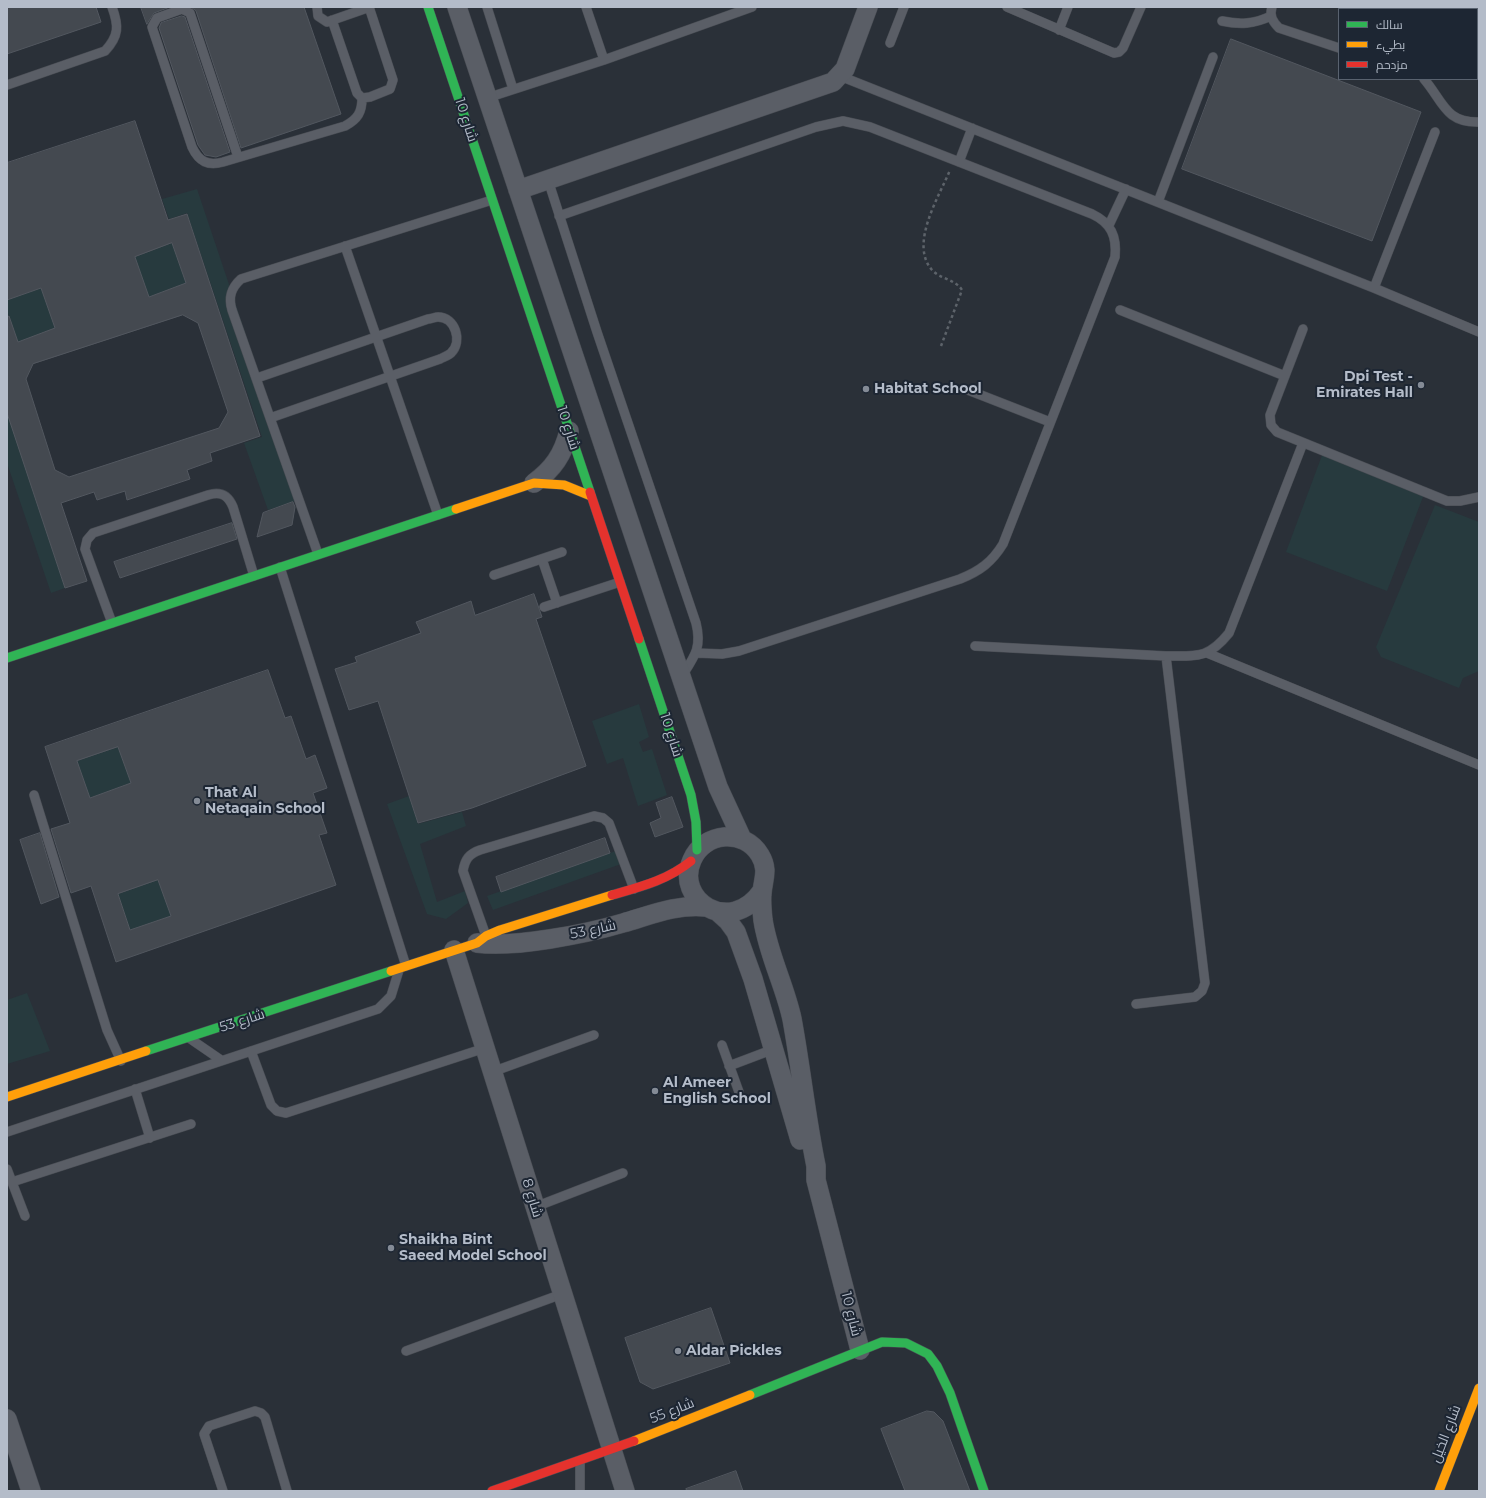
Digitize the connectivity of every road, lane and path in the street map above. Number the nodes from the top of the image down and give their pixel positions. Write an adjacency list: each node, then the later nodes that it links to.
1 (112, 7): 24 (lane)
2 (317, 7): 15 (lane)
3 (369, 7): 15 (lane); 26 (lane)
4 (428, 7): 37 (street, شارع 10)
5 (457, 7): 27 (street, شارع 10)
6 (487, 7): 25 (lane)
7 (586, 7): 21 (lane)
8 (752, 7): 21 (lane)
9 (868, 7): 22 (street)
10 (904, 7): 18 (lane)
11 (1007, 7): 17 (lane)
12 (1068, 7): 17 (lane)
13 (1141, 7): 17 (lane)
14 (1271, 12): 16 (lane); 19 (lane)
15 (332, 20): 26 (lane)
16 (1222, 21)
17 (1059, 30)
18 (890, 43)
19 (1338, 48)
20 (1213, 57): 38 (lane)
21 (604, 60): 25 (lane)
22 (840, 76): 30 (lane); 34 (street)
23 (1425, 80): 29 (lane)
24 (7, 85)
25 (513, 89): 27 (lane)
26 (362, 98): 32 (lane)
27 (487, 98): 36 (street, شارع 10)
28 (1479, 114): 29 (lane)
29 (1479, 122)
30 (972, 128): 33 (lane); 35 (lane)
31 (1435, 132): 42 (lane)
32 (238, 157): 32 (lane)
33 (956, 161): 39 (lane); 40 (lane); 47 (path)
34 (548, 180): 36 (street); 39 (lane)
35 (1126, 189): 38 (lane); 40 (lane)
36 (518, 190): 75 (street, شارع 10)
37 (492, 200): 41 (lane); 54 (street, شارع 10)
38 (1158, 202): 42 (lane)
39 (559, 216): 71 (lane)
40 (1109, 225): 53 (lane)
41 (345, 246): 46 (lane); 50 (lane)
42 (1374, 288): 45 (lane)
43 (1120, 310): 49 (lane)
44 (1303, 329): 49 (lane)
45 (1479, 332)
46 (377, 337): 48 (lane); 48 (lane); 50 (lane)
47 (941, 346)
48 (390, 376): 52 (lane); 59 (lane)
49 (1284, 376): 55 (lane)
50 (257, 378): 52 (lane)
51 (968, 390): 53 (lane)
52 (270, 418): 61 (lane)
53 (1050, 422): 71 (lane)
54 (569, 431): 56 (street); 57 (street, شارع 10)
55 (1303, 443): 58 (lane); 72 (lane)
56 (534, 484): 57 (street); 59 (street)
57 (591, 496): 66 (street, شارع 10)
58 (1479, 497)
59 (438, 515): 61 (street)
60 (562, 552): 62 (lane)
61 (318, 554): 63 (street)
62 (542, 559): 64 (lane); 67 (lane)
63 (280, 566): 65 (street); 85 (lane)
64 (494, 575)
65 (254, 576): 69 (street); 69 (lane)
66 (620, 582): 67 (lane); 79 (street, شارع 10)
67 (557, 603): 68 (lane)
68 (544, 607)
69 (112, 623): 74 (street)
70 (975, 646): 73 (lane)
71 (696, 653): 75 (lane)
72 (1207, 653): 73 (lane); 76 (lane)
73 (1166, 656): 86 (lane)
74 (7, 658)
75 (681, 677): 78 (street, شارع 10)
76 (1479, 765)
77 (34, 795): 94 (lane)
78 (742, 839): 79 (street); 81 (street)
79 (694, 856): 80 (street, شارع 53); 82 (street)
80 (634, 889): 83 (street, شارع 53); 83 (lane)
81 (762, 891): 82 (street); 92 (street, شارع 10)
82 (712, 909): 83 (street, شارع 53); 93 (street, شارع 10)
83 (482, 939): 84 (street, شارع 53)
84 (454, 950): 85 (street, شارع 53); 90 (street, شارع 8)
85 (402, 967): 88 (street, شارع 53); 91 (lane)
86 (1136, 1004)
87 (594, 1035): 97 (lane)
88 (189, 1038): 94 (street, شارع 53); 95 (lane)
89 (722, 1045): 96 (lane)
90 (485, 1048): 91 (lane); 97 (street, شارع 8)
91 (251, 1050): 95 (lane)
92 (796, 1050): 93 (street); 106 (street, شارع 10)
93 (775, 1052): 96 (lane); 106 (street, شارع 10)
94 (121, 1060): 100 (street, شارع 53)
95 (221, 1060): 98 (lane)
96 (729, 1066): 99 (lane)
97 (492, 1072): 108 (street, شارع 8)
98 (135, 1089): 102 (lane); 103 (lane)
99 (739, 1092)
100 (7, 1097)
101 (191, 1124): 103 (lane)
102 (7, 1132)
103 (150, 1138): 107 (lane)
104 (7, 1169): 107 (lane)
105 (623, 1173): 108 (lane)
106 (816, 1180): 111 (street, شارع 10)
107 (12, 1182): 109 (lane)
108 (535, 1207): 110 (street, شارع 8)
109 (25, 1216)
110 (562, 1294): 112 (lane); 115 (street, شارع 8)
111 (860, 1350): 115 (street, شارع 55); 123 (street, شارع 10)
112 (406, 1351)
113 (1479, 1388): 124 (street, شارع الخيل)
114 (7, 1419): 117 (street)
115 (611, 1450): 116 (street, شارع 55); 122 (street, شارع 8)
116 (580, 1461): 120 (street, شارع 55); 121 (lane)
117 (31, 1491)
118 (223, 1491): 119 (lane)
119 (286, 1491)
120 (492, 1491)
121 (580, 1491)
122 (625, 1491)
123 (984, 1491)
124 (1439, 1491)

